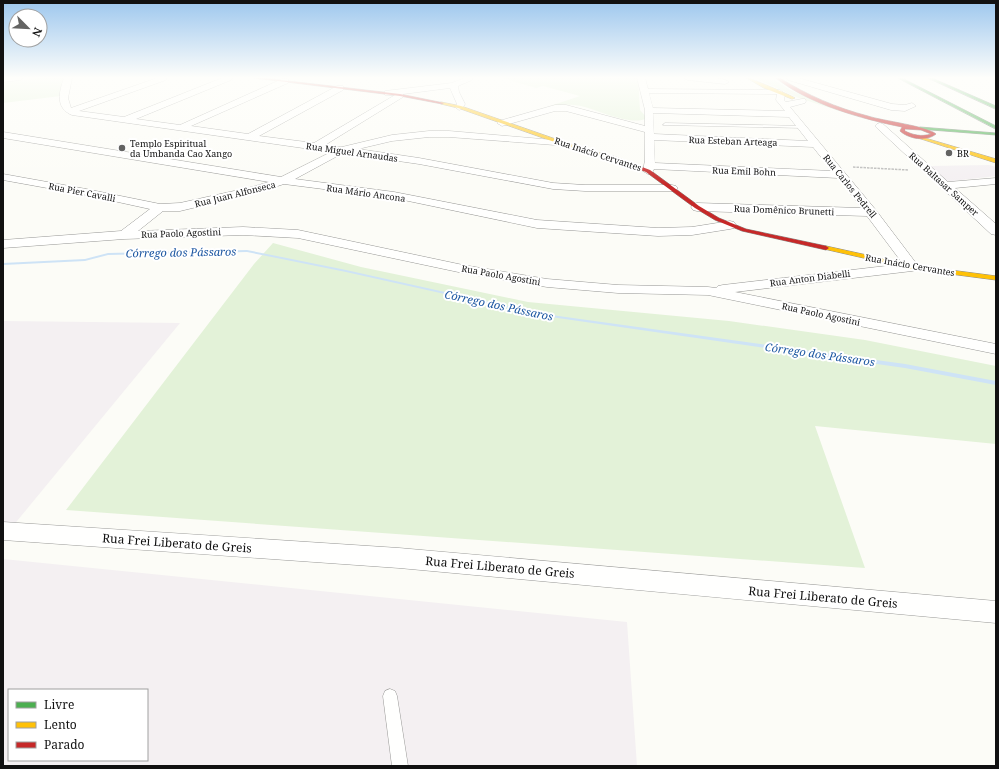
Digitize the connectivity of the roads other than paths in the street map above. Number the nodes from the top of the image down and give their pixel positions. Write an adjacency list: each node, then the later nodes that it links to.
1 (82, 114): 14 (street, Rua Miguel Arnaudas)
2 (139, 114): 14 (street)
3 (212, 114): 19 (street)
4 (292, 114): 27 (street)
5 (369, 114): 30 (street)
6 (478, 114): 15 (main road, Rua Inácio Cervantes)
7 (534, 114): 15 (street, Rua Esteban Arteaga)
8 (585, 114): 23 (street, Rua Esteban Arteaga)
9 (649, 114): 23 (street)
10 (791, 114): 18 (street, Rua Carlos Pedrell)
11 (847, 114): 16 (main road)
12 (854, 114): 16 (main road)
13 (961, 114): 22 (main road)
14 (124, 120): 19 (street, Rua Miguel Arnaudas)
15 (502, 123): 28 (main road, Rua Inácio Cervantes)
16 (881, 123): 20 (main road); 21 (main road); 26 (street, Rua Baltasar Samper)
17 (665, 124): 18 (lane)
18 (803, 127): 29 (street, Rua Carlos Pedrell)
19 (180, 128): 27 (street, Rua Miguel Arnaudas)
20 (910, 131): 21 (main road); 26 (street); 31 (main road)
21 (933, 133): 22 (main road); 24 (main road); 31 (main road)
22 (994, 133): 24 (main road)
23 (650, 134): 29 (street, Rua Esteban Arteaga); 34 (street)
24 (956, 134): 31 (main road)
25 (3, 135): 37 (street, Rua Mário Ancona)
26 (892, 136): 39 (street, Rua Baltasar Samper)
27 (248, 138): 30 (street, Rua Miguel Arnaudas)
28 (564, 144): 32 (street, Rua Juan Alfonseca); 34 (main road, Rua Inácio Cervantes)
29 (816, 144): 35 (street, Rua Carlos Pedrell)
30 (316, 146): 32 (street, Rua Miguel Arnaudas)
31 (954, 147): 33 (main road)
32 (342, 150): 37 (street, Rua Juan Alfonseca); 40 (street, Rua Miguel Arnaudas)
33 (996, 161)
34 (649, 169): 35 (street, Rua Emil Bohn); 40 (main road, Rua Inácio Cervantes)
35 (837, 171): 44 (street, Rua Carlos Pedrell)
36 (3, 177): 43 (street, Rua Pier Cavalli)
37 (283, 181): 41 (street, Rua Juan Alfonseca); 45 (street, Rua Mário Ancona)
38 (996, 181): 39 (street)
39 (946, 185): 46 (street, Rua Baltasar Samper)
40 (672, 188): 42 (main road, Rua Inácio Cervantes)
41 (180, 207): 43 (street, Rua Juan Alfonseca); 47 (street)
42 (698, 207): 44 (street, Rua Domênico Brunetti); 45 (main road, Rua Inácio Cervantes)
43 (160, 208): 48 (street)
44 (871, 212): 50 (street, Rua Carlos Pedrell)
45 (730, 225): 50 (main road, Rua Inácio Cervantes)
46 (996, 230)
47 (173, 234): 48 (street, Rua Paolo Agostini); 52 (street, Rua Paolo Agostini)
48 (124, 235): 49 (street, Rua Paolo Agostini)
49 (3, 244)
50 (912, 267): 51 (main road, Rua Inácio Cervantes); 52 (street, Rua Anton Diabelli)
51 (996, 278)
52 (708, 291): 53 (street, Rua Paolo Agostini)
53 (996, 349)
54 (3, 531): 55 (street, Rua Frei Liberato de Greis)
55 (996, 612)
56 (390, 696): 57 (lane)
57 (400, 766)

